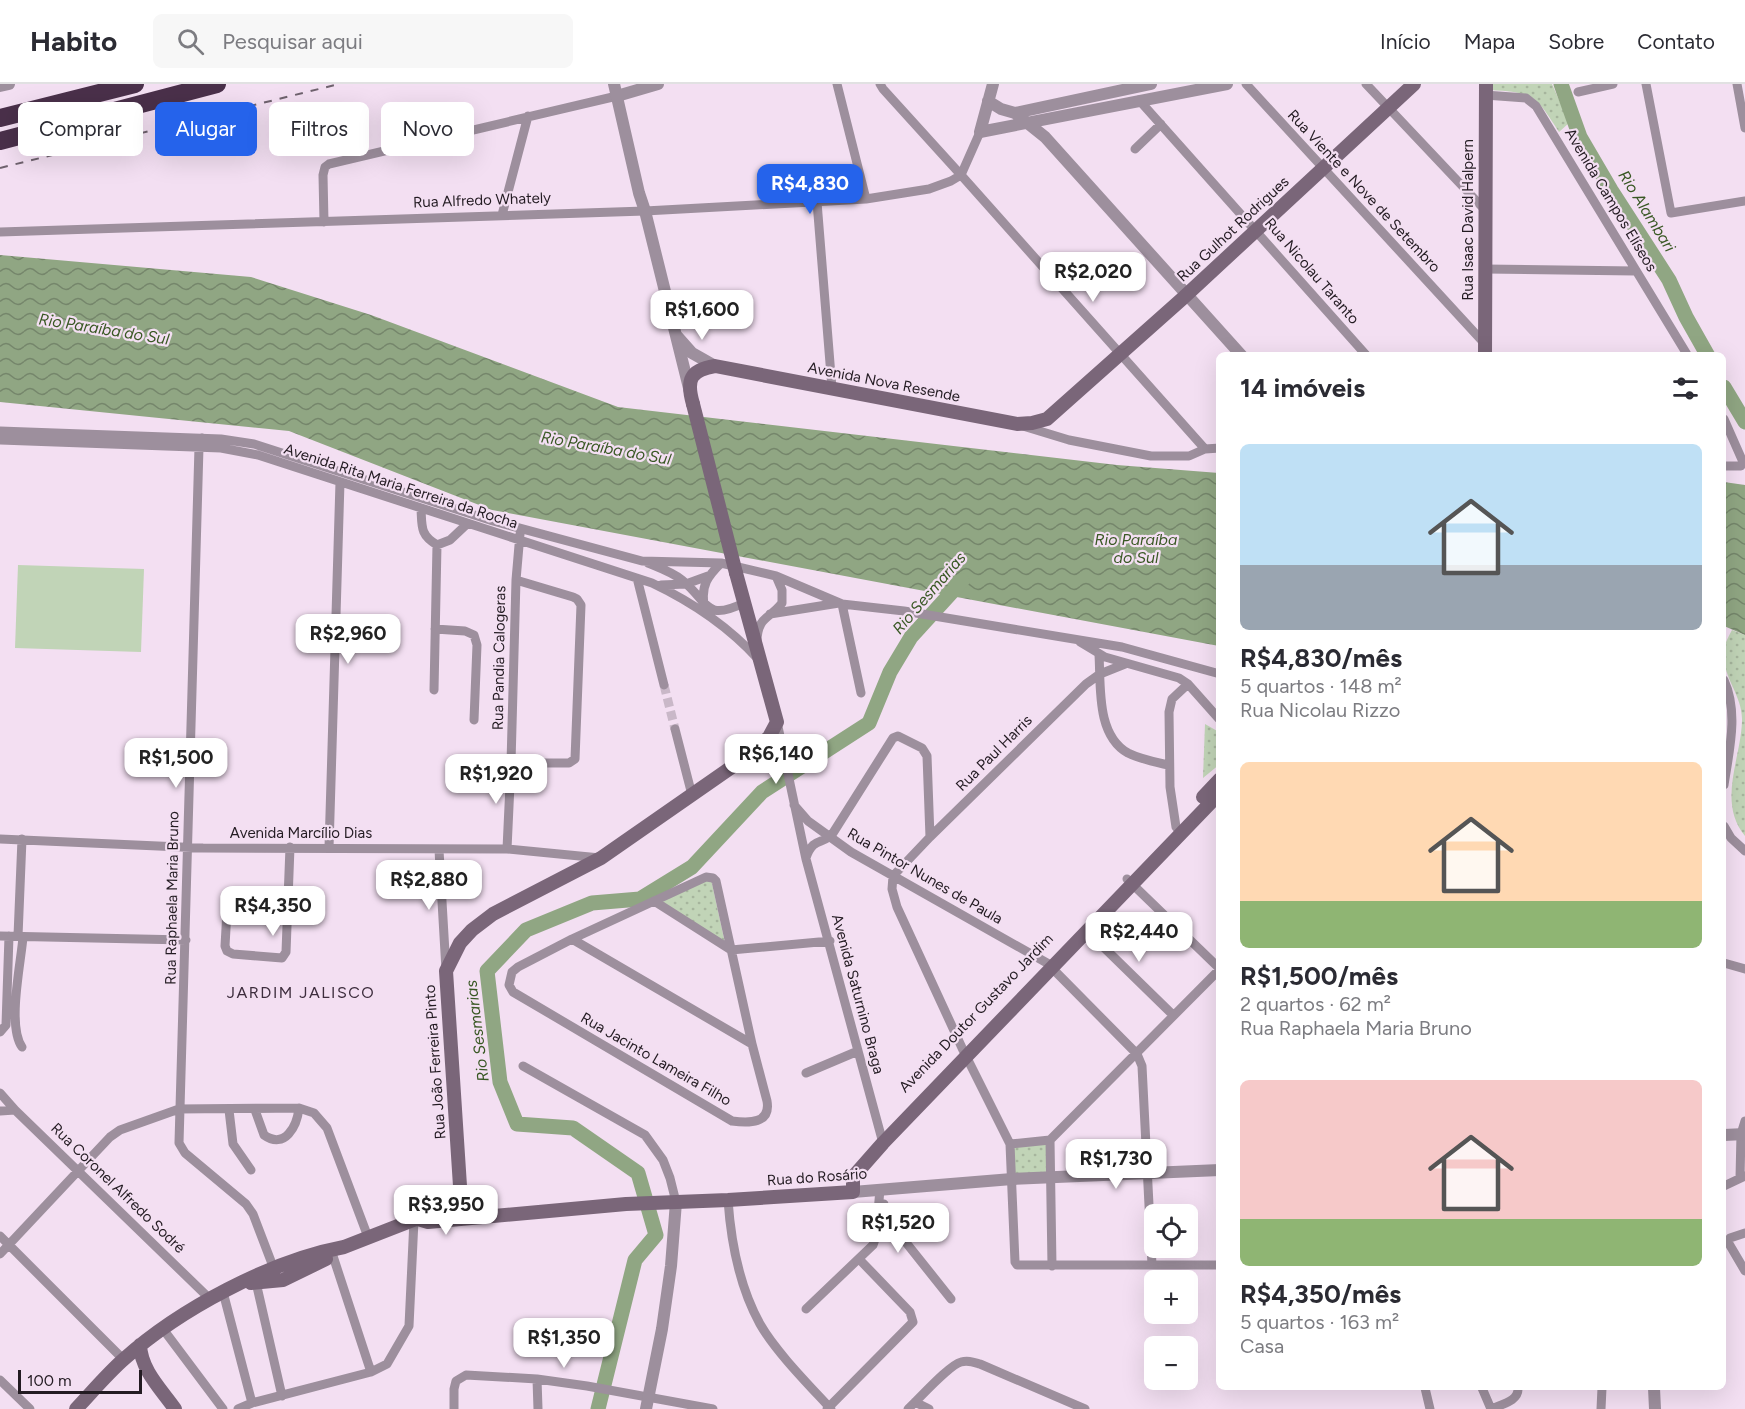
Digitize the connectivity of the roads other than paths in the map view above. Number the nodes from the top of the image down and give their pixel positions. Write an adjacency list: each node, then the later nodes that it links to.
1 (9, 84): 17 (street)
2 (89, 84): 24 (highway)
3 (135, 84): 28 (highway)
4 (217, 84): 18 (highway)
5 (658, 84): 20 (street)
6 (837, 84): 37 (street)
7 (880, 84): 36 (street)
8 (993, 84): 23 (street)
9 (1151, 84): 26 (street)
10 (1227, 84): 22 (street)
11 (1246, 84): 35 (street, Rua Viente e Nove de Setembro)
12 (1366, 84): 25 (street)
13 (1414, 84): 25 (main road, Rua Gulhot Rodrigues)
14 (1613, 84): 21 (street)
15 (1646, 84): 38 (street)
16 (1737, 84): 31 (street)
17 (0, 86)
18 (202, 86): 33 (highway)
19 (1486, 89): 40 (main road, Rua Isaac David Halpern); 47 (street, Avenida Campos Elíseos)
20 (615, 90): 27 (street); 41 (street)
21 (1578, 92)
22 (1139, 100): 29 (street); 30 (street, Rua Nicolau Taranto)
23 (988, 101): 26 (street); 32 (street)
24 (0, 106)
25 (1389, 108): 35 (main road, Rua Gulhot Rodrigues); 40 (street)
26 (1015, 113): 29 (street)
27 (528, 117): 42 (street); 43 (street)
28 (0, 118)
29 (1026, 123): 32 (street); 48 (street)
30 (1161, 124): 34 (street); 44 (street, Rua Nicolau Taranto)
31 (1745, 128)
32 (980, 132): 36 (street)
33 (0, 141)
34 (1135, 149)
35 (1322, 168): 44 (main road, Rua Gulhot Rodrigues); 50 (street, Rua Viente e Nove de Setembro)
36 (961, 175): 37 (street, Rua Alfredo Whately); 54 (street)
37 (866, 199): 39 (street, Rua Alfredo Whately)
38 (1745, 201)
39 (818, 202): 41 (street, Rua Alfredo Whately); 56 (street)
40 (1485, 210): 46 (main road, Rua Isaac David Halpern)
41 (645, 211): 42 (street, Rua Alfredo Whately); 49 (street)
42 (502, 214): 43 (street, Rua Alfredo Whately)
43 (324, 222): 45 (street, Rua Alfredo Whately)
44 (1256, 230): 48 (main road, Rua Gulhot Rodrigues); 52 (street, Rua Nicolau Taranto)
45 (0, 232)
46 (1485, 269): 47 (street); 50 (main road, Rua Isaac David Halpern)
47 (1635, 271): 53 (street, Avenida Campos Elíseos)
48 (1186, 295): 51 (street); 54 (main road, Rua Gulhot Rodrigues)
49 (675, 334): 55 (street); 57 (street)
50 (1485, 350)
51 (1238, 352)
52 (1363, 352)
53 (1686, 352)
54 (1121, 354): 58 (main road, Rua Gulhot Rodrigues); 67 (street)
55 (715, 366): 56 (main road, Avenida Nova Resende); 57 (main road)
56 (832, 388): 60 (main road, Avenida Nova Resende)
57 (692, 398): 83 (main road, bridge)
58 (1047, 420): 60 (main road, Avenida Nova Resende)
59 (1726, 423): 61 (street)
60 (1017, 424): 67 (street)
61 (1729, 429): 63 (street); 68 (street)
62 (0, 431): 65 (street, Avenida Rita Maria Ferreira da Rocha)
63 (1726, 437)
64 (0, 440): 65 (street, Avenida Rita Maria Ferreira da Rocha)
65 (201, 443): 69 (street, Avenida Rita Maria Ferreira da Rocha); 72 (street, Avenida Rita Maria Ferreira da Rocha); 119 (street, Rua Raphaela Maria Bruno)
66 (1216, 448): 67 (street)
67 (1205, 449)
68 (1726, 466)
69 (340, 482): 70 (street, Avenida Rita Maria Ferreira da Rocha); 121 (street)
70 (421, 508): 71 (street, Avenida Rita Maria Ferreira da Rocha); 74 (street)
71 (467, 524): 73 (street, Avenida Rita Maria Ferreira da Rocha); 74 (street)
72 (521, 529): 73 (street, Rua Pandia Calogeras); 75 (street, Avenida Rita Maria Ferreira da Rocha)
73 (518, 539): 79 (street, Avenida Rita Maria Ferreira da Rocha); 80 (street, Rua Pandia Calogeras)
74 (437, 545): 87 (street)
75 (642, 561): 76 (street, Avenida Rita Maria Ferreira da Rocha); 82 (street)
76 (721, 563): 77 (street); 78 (street, Avenida Rita Maria Ferreira da Rocha)
77 (708, 576): 82 (street); 85 (street)
78 (776, 576): 84 (street, Avenida Rita Maria Ferreira da Rocha); 86 (street)
79 (636, 578): 81 (street, Avenida Rita Maria Ferreira da Rocha); 96 (street)
80 (516, 580): 105 (street, Rua Pandia Calogeras); 105 (street)
81 (652, 583): 82 (street); 90 (street, Avenida Rita Maria Ferreira da Rocha)
82 (686, 584): 85 (street)
83 (744, 603): 85 (street); 90 (main road)
84 (840, 603): 86 (street); 88 (street); 99 (street)
85 (704, 604)
86 (769, 614): 90 (street)
87 (435, 629): 98 (street); 101 (street)
88 (1077, 640): 89 (street); 91 (street)
89 (1122, 647): 92 (street); 93 (street)
90 (758, 655): 102 (main road)
91 (1099, 655): 92 (street); 94 (street)
92 (1121, 663): 94 (street, Rua Paul Harris); 95 (street)
93 (1216, 673)
94 (1100, 674): 107 (street); 115 (street, Rua Paul Harris)
95 (1188, 684): 100 (street); 107 (street)
96 (664, 685)
97 (1726, 687): 108 (street)
98 (434, 690)
99 (861, 693)
100 (1216, 716)
101 (474, 720)
102 (777, 722): 104 (main road, Rua João Ferreira Pinto); 106 (street, Avenida Saturnino Braga)
103 (675, 729): 110 (street)
104 (752, 753): 106 (street); 110 (main road, Rua João Ferreira Pinto)
105 (512, 763): 122 (street, Rua Pandia Calogeras)
106 (785, 763): 112 (street, Avenida Saturnino Braga)
107 (1168, 765): 114 (street)
108 (1726, 771)
109 (1216, 784): 114 (main road, Avenida Doutor Gustavo Jardim)
110 (692, 795): 125 (main road, Rua João Ferreira Pinto)
111 (1216, 797): 114 (main road, Avenida Doutor Gustavo Jardim)
112 (794, 802): 117 (street, Rua Pintor Nunes de Paula); 126 (street, Avenida Saturnino Braga)
113 (1726, 829): 124 (street)
114 (1178, 831): 128 (main road, Avenida Doutor Gustavo Jardim)
115 (930, 837): 117 (street); 127 (street, Rua Paul Harris)
116 (0, 838): 118 (street, Avenida Marcílio Dias)
117 (830, 838): 126 (street); 127 (street, Rua Pintor Nunes de Paula)
118 (22, 839): 119 (street, Avenida Marcílio Dias); 132 (street)
119 (187, 847): 120 (street, Avenida Marcílio Dias); 134 (street, Rua Raphaela Maria Bruno)
120 (290, 847): 121 (street, Avenida Marcílio Dias); 129 (street)
121 (329, 848): 123 (street, Avenida Marcílio Dias)
122 (507, 849): 123 (street, Avenida Marcílio Dias); 125 (street, Avenida Marcílio Dias)
123 (439, 850): 141 (street)
124 (1745, 851)
125 (601, 858): 141 (main road, Rua João Ferreira Pinto)
126 (806, 858): 135 (street, Avenida Saturnino Braga)
127 (893, 876): 138 (street, Rua Pintor Nunes de Paula); 148 (street)
128 (1129, 881): 131 (main road, Avenida Doutor Gustavo Jardim); 138 (main road, Avenida Doutor Gustavo Jardim); 139 (street)
129 (228, 893)
130 (654, 901): 133 (street); 136 (street); 136 (street, Rua Jacinto Lameira Filho)
131 (1086, 931): 138 (main road, Avenida Doutor Gustavo Jardim); 143 (street)
132 (13, 936): 134 (street); 144 (street); 146 (street)
133 (572, 939): 145 (street); 145 (street, Rua Jacinto Lameira Filho)
134 (186, 940): 154 (street, Rua Raphaela Maria Bruno)
135 (830, 941): 136 (street); 147 (street, Avenida Saturnino Braga)
136 (731, 950): 145 (street, Rua Jacinto Lameira Filho)
137 (1726, 964): 140 (street)
138 (1049, 965): 148 (main road, Avenida Doutor Gustavo Jardim); 149 (street, Rua Pintor Nunes de Paula)
139 (1216, 966)
140 (1745, 969)
141 (446, 971): 173 (main road, Rua João Ferreira Pinto)
142 (1216, 972): 143 (street)
143 (1173, 1016): 149 (street)
144 (0, 1032)
145 (752, 1044)
146 (22, 1047)
147 (858, 1051): 151 (street); 163 (street, Avenida Saturnino Braga)
148 (965, 1053): 163 (main road, Avenida Doutor Gustavo Jardim); 164 (street)
149 (1137, 1053): 162 (street); 168 (street)
150 (523, 1066): 178 (street)
151 (806, 1073)
152 (0, 1093): 155 (street, Rua Coronel Alfredo Sodré)
153 (298, 1108): 157 (street); 157 (street); 183 (street)
154 (179, 1109): 156 (street); 165 (street); 192 (street, Rua Raphaela Maria Bruno)
155 (15, 1110): 158 (street); 165 (street, Rua Coronel Alfredo Sodré)
156 (229, 1110): 157 (street); 166 (street)
157 (255, 1110)
158 (0, 1111)
159 (1745, 1121): 160 (street)
160 (1743, 1134): 161 (street); 170 (street)
161 (1726, 1135)
162 (1050, 1140): 164 (street); 169 (street)
163 (881, 1141): 174 (main road, Avenida Doutor Gustavo Jardim); 176 (main road, Avenida Doutor Gustavo Jardim)
164 (1010, 1144): 171 (street)
165 (78, 1170): 184 (street); 195 (street, Rua Coronel Alfredo Sodré)
166 (251, 1170)
167 (1216, 1170): 168 (street, Rua do Rosário)
168 (1149, 1175): 169 (street, Rua do Rosário); 190 (street)
169 (1051, 1177): 171 (street, Rua do Rosário); 189 (street)
170 (1743, 1177): 172 (street)
171 (1012, 1179): 175 (street, Rua do Rosário); 189 (street)
172 (1726, 1185)
173 (460, 1186): 179 (main road); 180 (main road)
174 (853, 1192): 175 (street, Rua do Rosário); 176 (main road, Rua do Rosário)
175 (880, 1192): 187 (street); 196 (street)
176 (833, 1193): 177 (main road, Rua do Rosário)
177 (728, 1200): 178 (main road, Rua do Rosário); 214 (street)
178 (671, 1201): 179 (main road, Rua do Rosário); 211 (street)
179 (479, 1217): 180 (main road, Rua do Rosário)
180 (416, 1220): 183 (main road); 201 (street)
181 (1745, 1233): 191 (street)
182 (0, 1236): 184 (street)
183 (368, 1237): 185 (main road)
184 (9, 1245): 186 (street); 200 (street)
185 (336, 1251): 192 (main road); 201 (street)
186 (0, 1254)
187 (859, 1259): 197 (street); 214 (street)
188 (1216, 1265): 190 (street)
189 (1052, 1266): 190 (street)
190 (1152, 1266)
191 (1745, 1271)
192 (278, 1272): 193 (main road)
193 (251, 1281): 194 (main road); 209 (street)
194 (223, 1292): 195 (main road); 210 (street)
195 (210, 1299): 198 (main road)
196 (951, 1299)
197 (806, 1309)
198 (163, 1329): 199 (main road); 219 (street)
199 (140, 1345): 200 (main road); 218 (main road)
200 (123, 1359): 216 (main road); 217 (main road)
201 (371, 1372): 209 (street)
202 (537, 1379): 211 (street); 221 (street); 222 (street)
203 (0, 1380): 215 (street)
204 (1425, 1390): 226 (street)
205 (1483, 1390): 227 (street)
206 (1518, 1390): 227 (street)
207 (1602, 1390): 228 (street)
208 (1654, 1390): 229 (street)
209 (282, 1396): 212 (street)
210 (252, 1403): 212 (street); 220 (street)
211 (647, 1403): 223 (street)
212 (265, 1405)
213 (911, 1406): 224 (street); 225 (street)
214 (829, 1408)
215 (30, 1409)
216 (76, 1409)
217 (166, 1409)
218 (175, 1409)
219 (223, 1409)
220 (238, 1409)
221 (454, 1409)
222 (538, 1409)
223 (712, 1409)
224 (929, 1409)
225 (1085, 1409)
226 (1430, 1409)
227 (1491, 1409)
228 (1601, 1409)
229 (1655, 1409)

